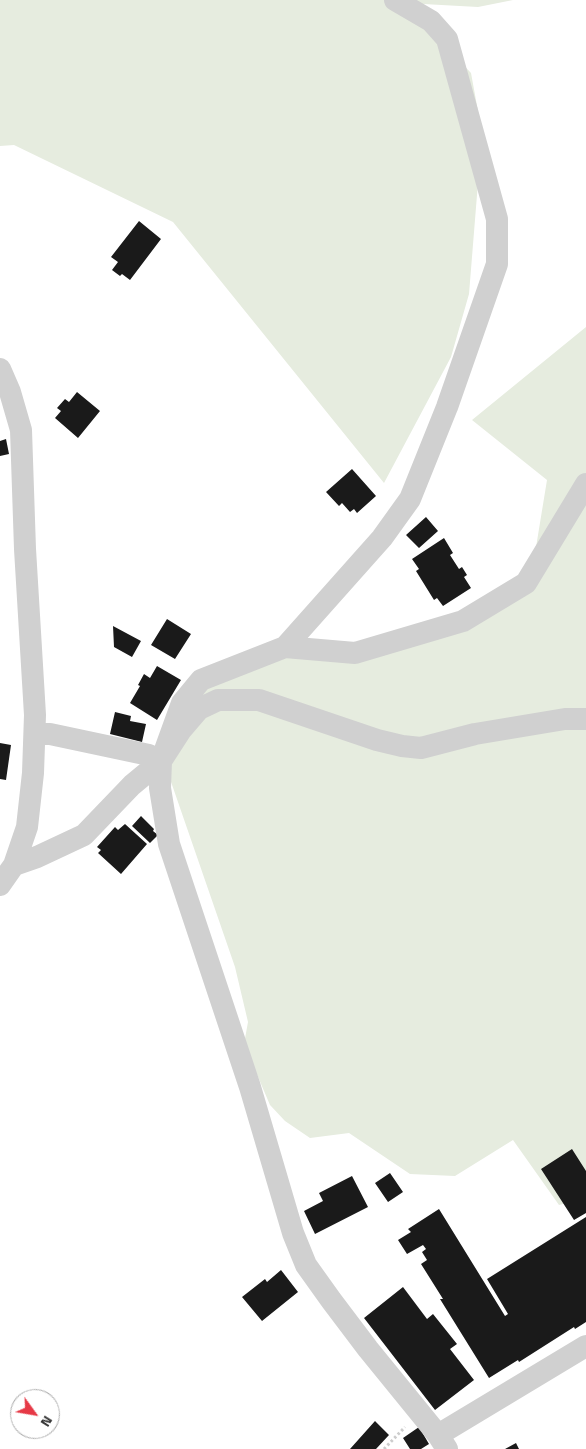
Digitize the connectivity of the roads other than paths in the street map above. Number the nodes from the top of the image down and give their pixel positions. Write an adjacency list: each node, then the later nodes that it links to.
1 (395, 0): 4 (street)
2 (0, 369): 6 (street)
3 (586, 484): 4 (street)
4 (285, 647): 7 (street)
5 (586, 719): 7 (street)
6 (35, 734): 7 (street); 8 (street)
7 (161, 761): 8 (street); 11 (street)
8 (14, 865): 9 (street)
9 (0, 885)
10 (586, 1346): 11 (street)
11 (443, 1442)

